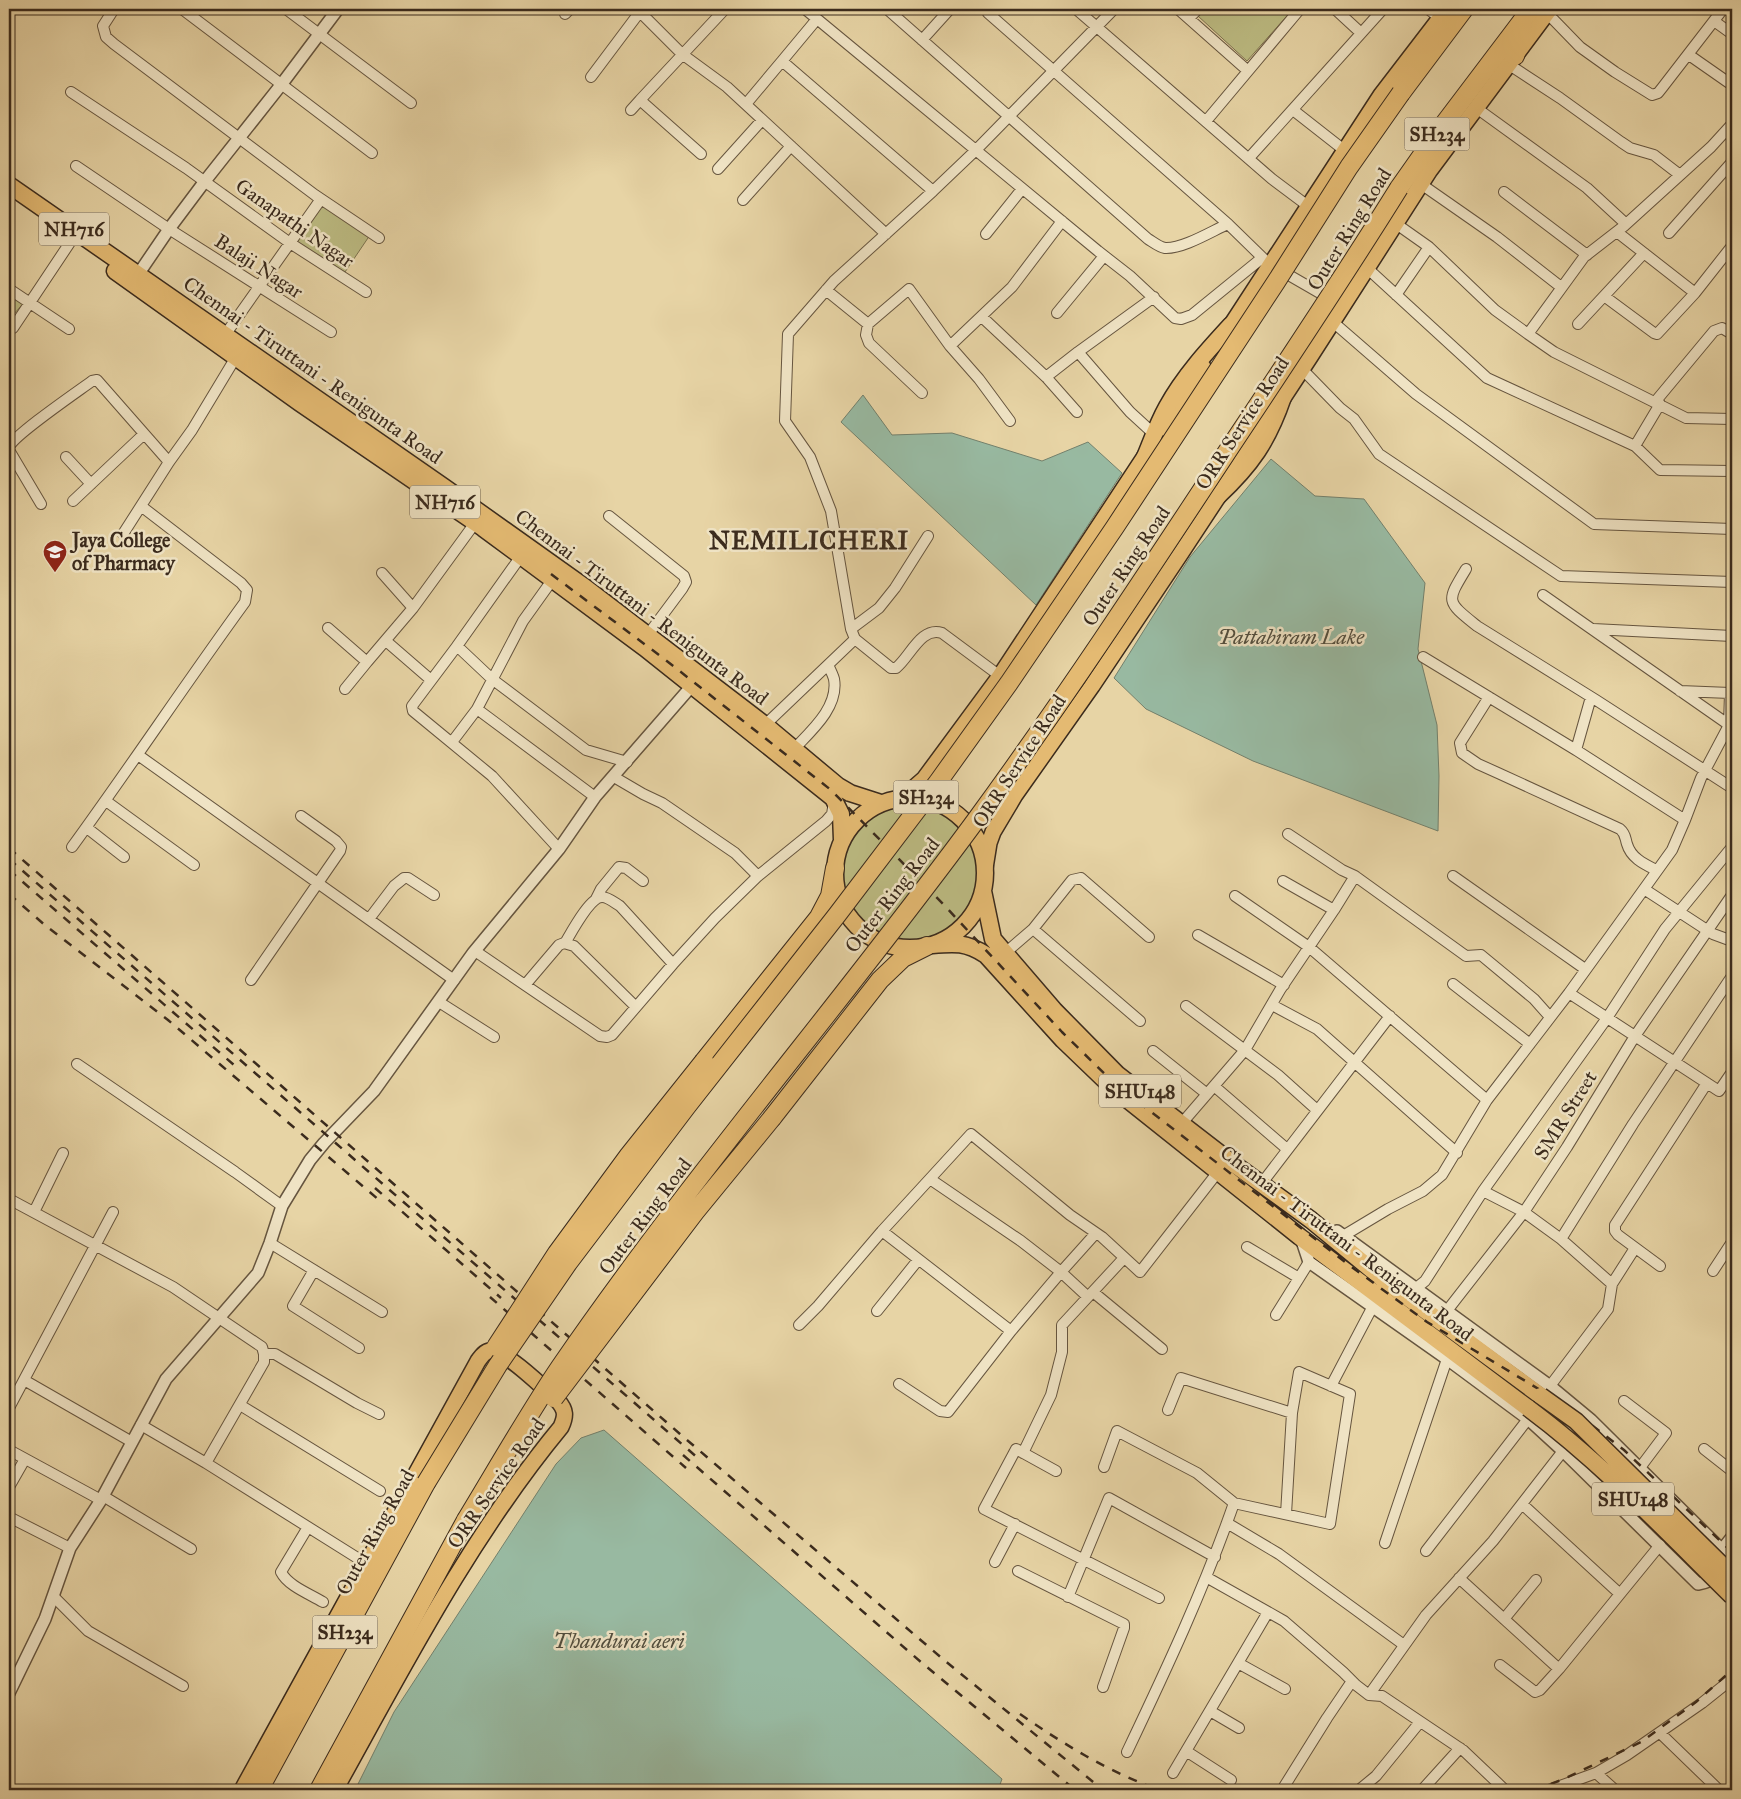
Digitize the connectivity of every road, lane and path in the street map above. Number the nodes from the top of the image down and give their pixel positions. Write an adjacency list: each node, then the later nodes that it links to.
1 (114, 9): 50 (street)
2 (182, 9): 37 (street)
3 (286, 9): 26 (street)
4 (338, 9): 26 (street)
5 (725, 9): 30 (street)
6 (805, 9): 23 (street)
7 (887, 9): 29 (street)
8 (950, 9): 29 (street)
9 (1076, 9): 25 (street)
10 (1114, 9): 25 (street)
11 (1178, 9): 22 (street)
12 (1198, 9): 22 (street)
13 (1300, 9): 35 (street)
14 (1334, 9): 27 (street)
15 (1383, 9): 27 (street)
16 (1464, 9): 319 (highway, Outer Ring Road / SH234, bridge)
17 (1723, 9): 24 (street)
18 (641, 10): 30 (street); 36 (street)
19 (1442, 11): 53 (main road)
20 (1538, 12): 31 (street); 32 (highway); 330 (highway, Outer Ring Road / SH234, bridge)
21 (988, 13): 34 (street)
22 (1189, 18): 35 (street)
23 (817, 19): 33 (street); 52 (street)
24 (1714, 21): 28 (street); 31 (street)
25 (1097, 26): 34 (street); 48 (street)
26 (319, 34): 37 (street); 41 (street)
27 (1360, 34): 45 (street)
28 (1732, 34)
29 (922, 40): 46 (street)
30 (682, 54): 40 (street); 42 (street)
31 (1689, 55): 38 (street)
32 (1512, 60): 43 (main road, ORR Service Road); 60 (street)
33 (782, 61): 42 (street); 65 (street)
34 (1053, 71): 46 (street); 73 (street)
35 (1248, 71): 48 (street)
36 (591, 77)
37 (282, 85): 50 (street); 54 (street)
38 (1732, 85)
39 (71, 92): 61 (street, Ganapathi Nagar)
40 (640, 100): 44 (street); 55 (street)
41 (411, 103)
42 (746, 104): 47 (street)
43 (1475, 107): 62 (main road, ORR Service Road); 74 (street)
44 (631, 110)
45 (1293, 110): 53 (street); 56 (street)
46 (1009, 116): 52 (street); 73 (street)
47 (762, 120): 51 (street); 59 (street)
48 (1207, 120): 56 (street)
49 (1732, 124): 60 (street)
50 (238, 137): 61 (street); 68 (street)
51 (791, 146): 69 (street); 78 (street)
52 (976, 150): 64 (street); 65 (street)
53 (1344, 150): 70 (main road)
54 (372, 153)
55 (700, 154)
56 (1249, 158): 70 (street)
57 (1732, 162): 77 (street)
58 (76, 166): 75 (street, Balaji Nagar)
59 (718, 169)
60 (1680, 175): 74 (street)
61 (205, 181): 75 (street); 82 (street, Ganapathi Nagar)
62 (1420, 184): 72 (main road, ORR Service Road); 92 (street)
63 (9, 185): 90 (highway, Chennai - Tiruttani - Renigunta Road / NH716)
64 (1022, 188): 71 (street); 79 (street)
65 (933, 191): 78 (street)
66 (1504, 192): 86 (street)
67 (9, 198): 81 (highway, Chennai - Tiruttani - Renigunta Road / NH716)
68 (321, 199): 80 (street); 82 (street)
69 (743, 200)
70 (1308, 206): 88 (main road)
71 (1062, 221): 87 (street); 103 (street)
72 (1396, 223): 84 (street); 89 (main road, ORR Service Road)
73 (1228, 224): 88 (street)
74 (1626, 224): 76 (street)
75 (169, 229): 90 (street); 91 (street, Balaji Nagar)
76 (1617, 232): 85 (street); 86 (street)
77 (1669, 233)
78 (886, 234): 94 (street)
79 (986, 234)
80 (379, 238)
81 (71, 241): 90 (highway, Chennai - Tiruttani - Renigunta Road / NH716); 100 (street)
82 (290, 243): 91 (street); 95 (street, Ganapathi Nagar)
83 (1732, 246): 96 (street)
84 (1429, 247): 97 (street); 111 (street)
85 (1644, 253): 96 (street); 98 (street)
86 (1587, 255): 92 (street)
87 (1104, 256): 99 (street); 102 (street)
88 (1266, 261): 99 (street); 101 (street); 107 (main road)
89 (1366, 268): 97 (street); 101 (main road, ORR Service Road)
90 (136, 279): 113 (highway, Chennai - Tiruttani - Renigunta Road / NH716); 116 (highway, Chennai - Tiruttani - Renigunta Road / NH716)
91 (260, 286): 110 (street, Balaji Nagar); 113 (street)
92 (1561, 287): 111 (street)
93 (9, 289): 100 (street)
94 (826, 290): 105 (street); 151 (street)
95 (366, 292)
96 (1695, 293): 98 (street)
97 (1396, 295): 127 (street)
98 (1604, 296): 106 (street)
99 (1154, 297): 115 (street)
100 (30, 304): 108 (street); 109 (street)
101 (1343, 306): 104 (main road, ORR Service Road)
102 (1057, 313)
103 (982, 317): 114 (street); 118 (street)
104 (1333, 322): 117 (main road, ORR Service Road); 140 (street)
105 (868, 324): 114 (street); 119 (street)
106 (1578, 324)
107 (1231, 325): 126 (highway); 130 (main road)
108 (14, 328)
109 (69, 330)
110 (331, 332)
111 (1528, 334): 121 (street)
112 (1732, 334): 121 (street)
113 (224, 335): 153 (highway, Chennai - Tiruttani - Renigunta Road / NH716)
114 (950, 346): 124 (street)
115 (1078, 352): 118 (street); 126 (street)
116 (236, 357): 131 (street); 139 (highway, Chennai - Tiruttani - Renigunta Road / NH716)
117 (1302, 370): 120 (main road, ORR Service Road); 147 (street)
118 (1046, 377): 122 (street)
119 (922, 393)
120 (1283, 397): 134 (highway)
121 (1657, 403): 123 (street); 127 (street)
122 (1077, 412)
123 (1732, 419)
124 (1010, 421)
125 (144, 434): 128 (street); 131 (street); 133 (street)
126 (1154, 434): 130 (highway)
127 (1635, 446): 132 (street)
128 (9, 448): 136 (street)
129 (66, 457): 133 (street)
130 (1145, 457): 161 (main road)
131 (169, 462): 137 (street)
132 (1732, 471)
133 (91, 484): 135 (street)
134 (1218, 496): 197 (main road, ORR Service Road)
135 (73, 501)
136 (41, 504)
137 (141, 506): 141 (street); 176 (street)
138 (609, 516): 153 (street)
139 (475, 523): 143 (highway, Chennai - Tiruttani - Renigunta Road / NH716); 149 (street)
140 (1732, 528)
141 (123, 534)
142 (928, 536): 151 (street)
143 (521, 556): 146 (highway, Chennai - Tiruttani - Renigunta Road / NH716); 157 (street)
144 (1466, 569): 169 (street)
145 (382, 573): 149 (street)
146 (552, 580): 162 (street); 164 (highway, Chennai - Tiruttani - Renigunta Road / NH716)
147 (1732, 582)
148 (1543, 595): 152 (street)
149 (413, 608): 156 (street)
150 (328, 628): 159 (street)
151 (851, 629): 155 (street)
152 (1592, 629): 154 (street); 166 (street)
153 (647, 636): 164 (highway, Chennai - Tiruttani - Renigunta Road / NH716)
154 (1732, 636)
155 (854, 639): 160 (street); 161 (street)
156 (386, 641): 159 (street); 163 (street)
157 (457, 646): 162 (street); 163 (street)
158 (1423, 656): 168 (street)
159 (367, 662): 165 (street)
160 (828, 665): 171 (street); 174 (street)
161 (1000, 676): 183 (main road)
162 (492, 679): 170 (street); 177 (street)
163 (431, 680): 173 (street)
164 (696, 681): 171 (highway, Chennai - Tiruttani - Renigunta Road / NH716); 177 (street); 182 (highway, Chennai - Tiruttani - Renigunta Road / NH716)
165 (345, 689)
166 (1680, 691): 167 (street); 172 (street)
167 (1731, 693): 172 (street)
168 (1489, 697): 175 (street); 198 (street)
169 (1591, 697): 175 (street); 178 (street)
170 (478, 709): 173 (street); 181 (street)
171 (765, 726): 174 (highway, Chennai - Tiruttani - Renigunta Road / NH716)
172 (1731, 726): 178 (street)
173 (452, 742): 193 (street)
174 (794, 749): 185 (highway, Chennai - Tiruttani - Renigunta Road / NH716)
175 (1576, 750): 187 (street)
176 (138, 754): 184 (street); 204 (street)
177 (627, 762): 179 (street)
178 (1705, 771): 180 (street); 187 (street)
179 (614, 777): 181 (street); 199 (street)
180 (1732, 788)
181 (596, 797): 193 (street)
182 (833, 798): 190 (highway, Chennai - Tiruttani - Renigunta Road); 199 (street)
183 (897, 799): 185 (highway, Chennai - Tiruttani - Renigunta Road); 197 (highway, Chennai - Tiruttani - Renigunta Road)
184 (106, 801): 188 (street); 195 (street)
185 (881, 803): 190 (highway, Chennai - Tiruttani - Renigunta Road)
186 (301, 816): 204 (street)
187 (1686, 820): 198 (street)
188 (87, 828): 191 (street); 194 (street)
189 (1288, 834): 200 (street)
190 (842, 840): 196 (highway, Chennai - Tiruttani - Renigunta Road)
191 (72, 847)
192 (1732, 847): 212 (street)
193 (559, 848): 222 (street)
194 (124, 856)
195 (194, 864)
196 (835, 868): 220 (highway, Chennai - Tiruttani - Renigunta Road); 319 (highway, bridge)
197 (985, 868): 206 (highway, Chennai - Tiruttani - Renigunta Road)
198 (1656, 870): 205 (street)
199 (758, 876): 224 (street)
200 (1355, 876): 211 (street); 238 (street)
201 (1453, 876): 225 (street)
202 (643, 881): 210 (street)
203 (1283, 881): 211 (street)
204 (319, 883): 213 (street); 227 (street)
205 (1644, 889): 212 (street); 225 (street)
206 (983, 891): 220 (highway, Chennai - Tiruttani - Renigunta Road); 223 (highway, Chennai - Tiruttani - Renigunta Road / SHU148)
207 (434, 895): 213 (street)
208 (1732, 895): 215 (street, SMR Street)
209 (1235, 896): 221 (street)
210 (596, 899): 219 (street); 224 (street)
211 (1334, 910): 221 (street)
212 (1679, 912): 215 (street); 239 (street)
213 (369, 919): 228 (street)
214 (1033, 929): 217 (street); 223 (street); 240 (street)
215 (1707, 931): 218 (street); 241 (street, SMR Street)
216 (1198, 935): 231 (street)
217 (1150, 937)
218 (1732, 941)
219 (565, 943): 230 (street); 236 (street)
220 (930, 945): 258 (highway, Chennai - Tiruttani - Renigunta Road / SHU148); 330 (highway, bridge)
221 (1309, 947): 231 (street); 237 (street)
222 (475, 951): 228 (street); 230 (street)
223 (1004, 954): 254 (highway, Chennai - Tiruttani - Renigunta Road / SHU148)
224 (673, 964): 236 (street)
225 (1585, 969): 232 (street)
226 (1732, 976): 247 (street)
227 (251, 980)
228 (454, 980): 233 (street)
229 (1453, 984): 243 (street)
230 (525, 985): 236 (street)
231 (1284, 985): 234 (street)
232 (1569, 993): 238 (street); 239 (street)
233 (438, 1002): 242 (street); 263 (street)
234 (1272, 1005): 244 (street); 246 (street)
235 (1186, 1006): 244 (street)
236 (636, 1007)
237 (1390, 1016): 246 (street); 252 (street)
238 (1550, 1017): 243 (street)
239 (1607, 1018): 241 (street); 261 (street)
240 (1140, 1021)
241 (1635, 1036): 247 (street); 266 (street, SMR Street)
242 (494, 1037)
243 (1530, 1044): 252 (street)
244 (1245, 1050): 251 (street); 253 (street)
245 (1153, 1051): 251 (street)
246 (1355, 1061): 253 (street); 257 (street)
247 (1674, 1062): 250 (street); 272 (street)
248 (77, 1064): 263 (street)
249 (1732, 1072): 250 (street)
250 (1707, 1083): 277 (street)
251 (1211, 1090): 254 (street); 255 (street)
252 (1487, 1100): 257 (street)
253 (1318, 1110): 255 (street)
254 (1182, 1123): 258 (highway, Chennai - Tiruttani - Renigunta Road / SHU148)
255 (1287, 1149): 260 (street)
256 (64, 1153): 264 (street)
257 (1457, 1153): 270 (street)
258 (1223, 1165): 260 (highway, Chennai - Tiruttani - Renigunta Road / SHU148); 271 (highway, Chennai - Tiruttani - Renigunta Road / SHU148); 278 (street)
259 (930, 1179): 268 (street); 269 (street); 284 (street)
260 (1262, 1183): 267 (highway, Chennai - Tiruttani - Renigunta Road / SHU148)
261 (1483, 1191): 266 (street); 287 (street)
262 (9, 1198): 264 (street)
263 (282, 1206): 274 (street)
264 (34, 1212): 275 (street)
265 (113, 1212): 275 (street)
266 (1524, 1212): 272 (street); 292 (street, SMR Street)
267 (1311, 1220): 270 (street); 304 (highway, Chennai - Tiruttani - Renigunta Road / SHU148)
268 (882, 1231): 279 (street); 295 (street)
269 (1096, 1233): 278 (street); 284 (street)
270 (1343, 1236): 287 (street)
271 (1300, 1237): 280 (street); 310 (highway, Chennai - Tiruttani - Renigunta Road / SHU148)
272 (1561, 1239): 286 (street)
273 (1732, 1242): 283 (street)
274 (270, 1243): 282 (street); 294 (street)
275 (95, 1245): 294 (street); 301 (street)
276 (1247, 1247): 285 (street)
277 (1635, 1248): 281 (street); 286 (street)
278 (1124, 1258): 288 (street)
279 (918, 1260): 290 (street); 296 (street)
280 (1309, 1262): 285 (street); 289 (street)
281 (1660, 1266)
282 (314, 1270): 291 (street); 297 (street)
283 (1713, 1271)
284 (1061, 1272): 288 (street); 296 (street)
285 (1299, 1278): 293 (street)
286 (1612, 1284): 304 (street)
287 (1415, 1289): 292 (street)
288 (1090, 1294): 298 (street); 317 (street)
289 (1373, 1306): 300 (street); 303 (street)
290 (877, 1311)
291 (382, 1312)
292 (1446, 1312): 304 (street)
293 (1276, 1315)
294 (219, 1318): 299 (street); 312 (street)
295 (799, 1325)
296 (1011, 1331): 302 (street)
297 (359, 1348)
298 (1162, 1349)
299 (264, 1354): 306 (street); 311 (street)
300 (1447, 1359): 310 (street); 337 (street)
301 (24, 1380): 307 (street); 313 (street)
302 (899, 1384)
303 (1331, 1386): 309 (street); 331 (street)
304 (1545, 1391): 322 (street); 348 (highway, Chennai - Tiruttani - Renigunta Road / SHU148, bridge)
305 (1624, 1401): 322 (street)
306 (240, 1405): 320 (street); 326 (street)
307 (9, 1408)
308 (1168, 1410): 309 (street)
309 (1292, 1413): 331 (street)
310 (1528, 1413): 316 (street); 341 (street); 354 (highway, Chennai - Tiruttani - Renigunta Road / SHU148, bridge)
311 (379, 1414)
312 (141, 1425): 313 (street); 320 (street)
313 (132, 1442): 327 (street)
314 (1704, 1449): 324 (street)
315 (9, 1450): 318 (street)
316 (1563, 1451): 329 (street); 338 (street)
317 (1023, 1453): 323 (street); 334 (street)
318 (25, 1458): 325 (street); 327 (street)
319 (440, 1459): 381 (highway, Outer Ring Road / SH234, bridge)
320 (206, 1463): 335 (street)
321 (1104, 1467): 328 (street)
322 (1639, 1468): 342 (street)
323 (1056, 1470)
324 (1732, 1471)
325 (9, 1487)
326 (380, 1491)
327 (102, 1498): 339 (street); 340 (street)
328 (1234, 1503): 331 (street); 333 (street)
329 (1522, 1504): 350 (street); 352 (street)
330 (472, 1511): 383 (highway, Outer Ring Road / SH234, bridge)
331 (1286, 1514)
332 (9, 1517): 339 (street)
333 (1227, 1523): 343 (street); 360 (street)
334 (1015, 1524): 344 (street); 345 (street)
335 (308, 1527): 346 (street); 357 (street)
336 (1732, 1537): 342 (street)
337 (1384, 1543)
338 (1660, 1545): 342 (street); 352 (street)
339 (70, 1548): 353 (street)
340 (191, 1549)
341 (1426, 1551)
342 (1721, 1551)
343 (1215, 1558): 344 (street); 349 (street)
344 (1083, 1559): 355 (street); 356 (street)
345 (994, 1562)
346 (367, 1564): 382 (main road, ORR Service Road); 384 (main road, ORR Service Road)
347 (1018, 1571): 355 (street)
348 (1732, 1574)
349 (1206, 1577): 358 (street); 377 (street)
350 (1459, 1578): 359 (street); 360 (street)
351 (1536, 1580): 359 (street)
352 (1620, 1594): 363 (street)
353 (54, 1596): 366 (street); 369 (street)
354 (1732, 1596)
355 (1068, 1597): 367 (street)
356 (1159, 1598)
357 (323, 1602)
358 (1268, 1612): 361 (street); 365 (street)
359 (1504, 1619): 363 (street)
360 (1404, 1645): 370 (street)
361 (1238, 1662): 368 (street); 371 (street)
362 (1500, 1665): 363 (street)
363 (1560, 1669)
364 (1732, 1679): 374 (street)
365 (1352, 1681): 370 (street); 385 (street)
366 (183, 1686)
367 (1103, 1687)
368 (1285, 1690)
369 (9, 1693)
370 (1369, 1695): 372 (street)
371 (1210, 1711): 373 (street); 376 (street)
372 (1420, 1722): 375 (street); 386 (street)
373 (1239, 1728)
374 (1660, 1732): 379 (street); 391 (street)
375 (1460, 1748): 387 (street); 388 (street)
376 (1186, 1751): 378 (street); 380 (street)
377 (1127, 1752)
378 (1173, 1773)
379 (1596, 1773): 389 (street); 390 (street)
380 (1232, 1780)
381 (262, 1785)
382 (242, 1790)
383 (319, 1790)
384 (335, 1790)
385 (1282, 1790)
386 (1359, 1790)
387 (1422, 1790)
388 (1505, 1790)
389 (1549, 1790)
390 (1615, 1790)
391 (1719, 1790)

